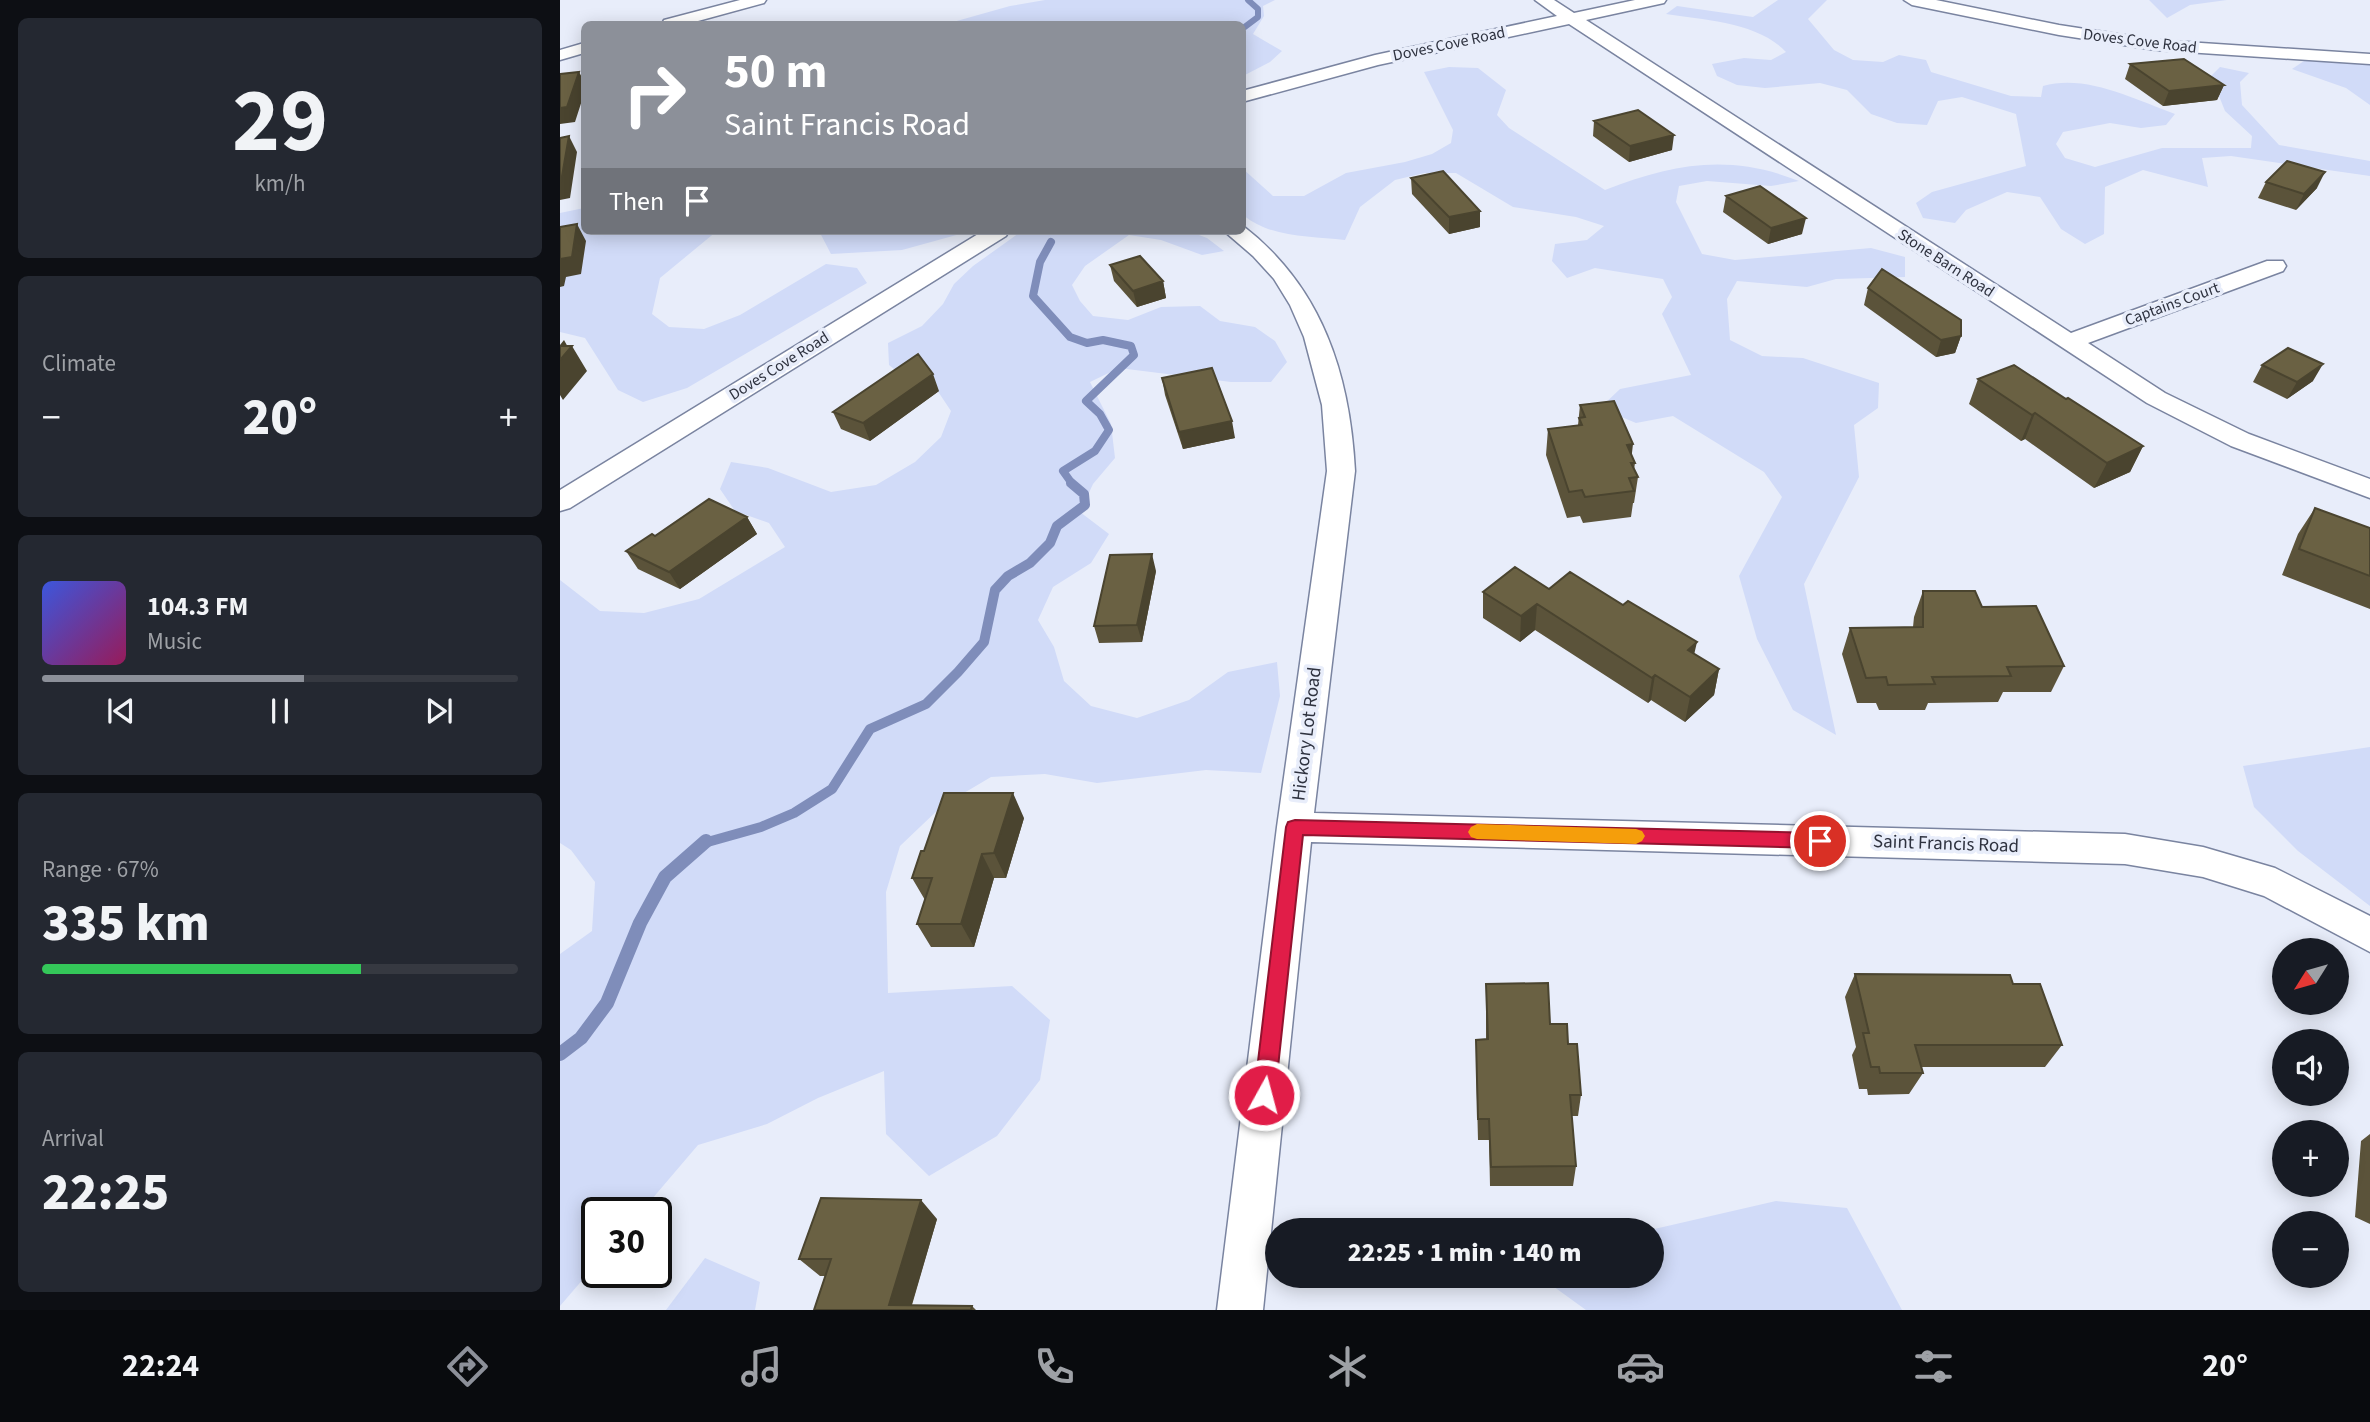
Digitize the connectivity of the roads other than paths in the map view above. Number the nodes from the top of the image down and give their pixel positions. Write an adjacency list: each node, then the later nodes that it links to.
1 (758, 0): 6 (street)
2 (1543, 0): 5 (street, Stone Barn Road)
3 (1658, 0): 5 (street, Doves Cove Road)
4 (1912, 0): 9 (street, Doves Cove Road)
5 (1571, 18): 10 (street, Doves Cove Road); 14 (street, Stone Barn Road)
6 (681, 21)
7 (581, 49): 8 (street)
8 (560, 55)
9 (2370, 59)
10 (1246, 96)
11 (992, 235): 16 (street, Doves Cove Road)
12 (1240, 235): 17 (street, Hickory Lot Road)
13 (2275, 266): 14 (street, Captains Court)
14 (2068, 342): 15 (street, Stone Barn Road)
15 (2370, 489)
16 (560, 502)
17 (1295, 827): 18 (street, Saint Francis Road); 19 (street, Hickory Lot Road)
18 (2370, 935)
19 (1240, 1310)

